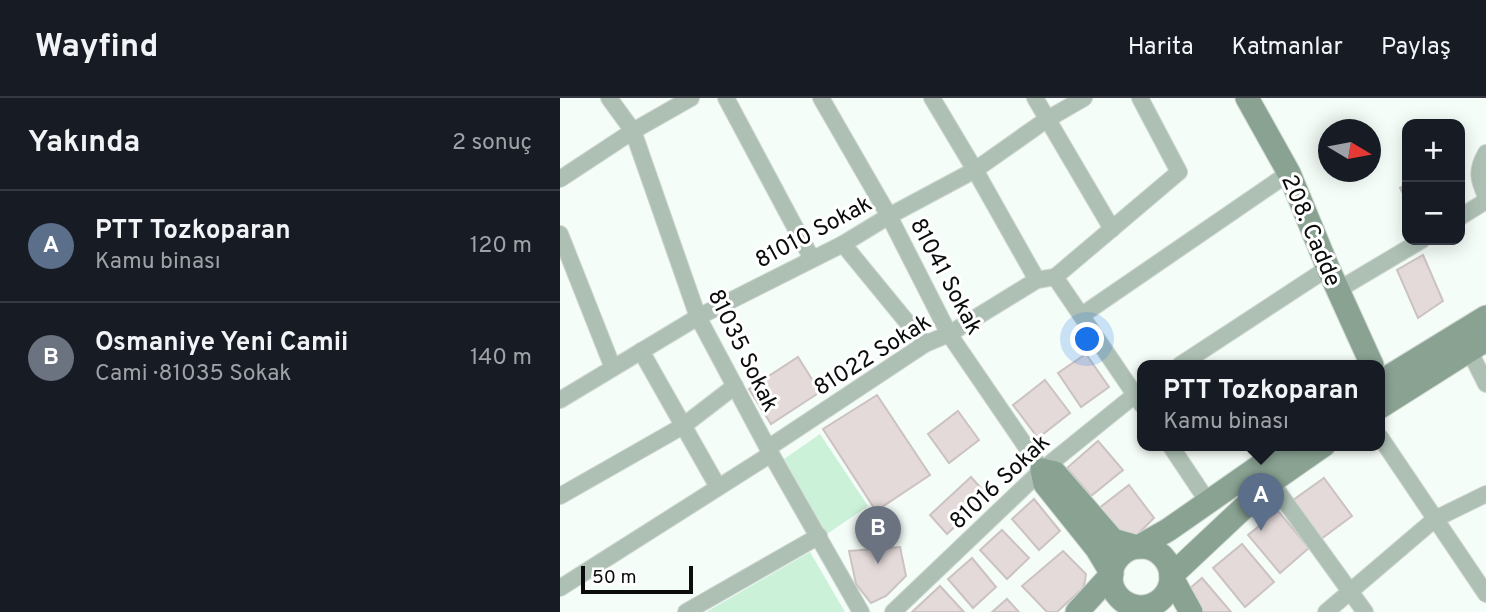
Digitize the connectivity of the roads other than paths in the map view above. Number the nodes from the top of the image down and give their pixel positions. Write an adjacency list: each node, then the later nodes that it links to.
1 (609, 98): 11 (street, 81035 Sokak)
2 (691, 98): 11 (street)
3 (726, 98): 23 (street)
4 (821, 98): 18 (street, 81041 Sokak)
5 (932, 98): 13 (street)
6 (1035, 98): 10 (street)
7 (1084, 98): 10 (street, 81010 Sokak)
8 (1140, 98): 19 (street)
9 (1247, 98): 14 (main road, 208. Cadde)
10 (1046, 120): 13 (street, 81010 Sokak); 19 (street)
11 (633, 131): 15 (street); 29 (street, 81035 Sokak)
12 (1486, 153): 16 (street)
13 (975, 170): 18 (street, 81010 Sokak); 26 (street)
14 (1289, 173): 24 (main road, 208. Cadde); 28 (street)
15 (560, 179)
16 (1486, 199): 17 (street)
17 (1465, 214)
18 (889, 216): 21 (street, 81010 Sokak); 31 (street, 81041 Sokak)
19 (1112, 229): 25 (street)
20 (560, 234): 37 (street)
21 (844, 244): 23 (street, 81010 Sokak); 32 (street)
22 (1414, 245): 27 (street)
23 (812, 260): 29 (street, 81010 Sokak)
24 (1328, 268): 27 (main road, 208. Cadde); 35 (street)
25 (1055, 277): 26 (street); 28 (street)
26 (1037, 280): 31 (street, 81022 Sokak)
27 (1338, 290): 36 (main road, 208. Cadde)
28 (1082, 315): 41 (street)
29 (698, 317): 34 (street, 81010 Sokak); 40 (street, 81035 Sokak)
30 (1486, 317): 38 (main road)
31 (949, 334): 32 (street, 81022 Sokak); 51 (street, 81041 Sokak)
32 (925, 344): 47 (street, 81022 Sokak)
33 (1478, 345): 39 (street); 44 (main road)
34 (641, 351): 37 (street, 81010 Sokak); 45 (street)
35 (1188, 360)
36 (1370, 360)
37 (613, 368): 43 (street, 81010 Sokak)
38 (1385, 379)
39 (1486, 384)
40 (735, 386): 45 (street); 47 (street, 81035 Sokak)
41 (1137, 392)
42 (1137, 398): 51 (street, 81016 Sokak)
43 (560, 400)
44 (1385, 404)
45 (683, 426): 53 (street); 55 (street)
46 (1385, 444): 57 (street)
47 (769, 451): 53 (street, 81022 Sokak); 58 (street, 81035 Sokak)
48 (1174, 451): 56 (street)
49 (1281, 451): 56 (main road)
50 (1315, 451): 52 (main road)
51 (1042, 470): 59 (main road); 60 (main road); 68 (street, 81016 Sokak)
52 (1271, 482): 61 (main road); 63 (street)
53 (718, 487): 62 (street, 81022 Sokak)
54 (1486, 494): 57 (street)
55 (560, 496)
56 (1208, 502): 59 (main road)
57 (1435, 519): 63 (street); 64 (street)
58 (818, 536): 66 (street); 67 (street, 81035 Sokak)
59 (1138, 547): 60 (main road); 61 (main road)
60 (1112, 574): 65 (main road); 69 (main road)
61 (1171, 576): 65 (main road); 70 (main road)
62 (560, 587)
63 (1349, 591): 71 (street); 72 (street)
64 (1486, 594)
65 (1150, 610)
66 (686, 612)
67 (861, 612)
68 (893, 612)
69 (1077, 612)
70 (1191, 612)
71 (1326, 612)
72 (1365, 612)

